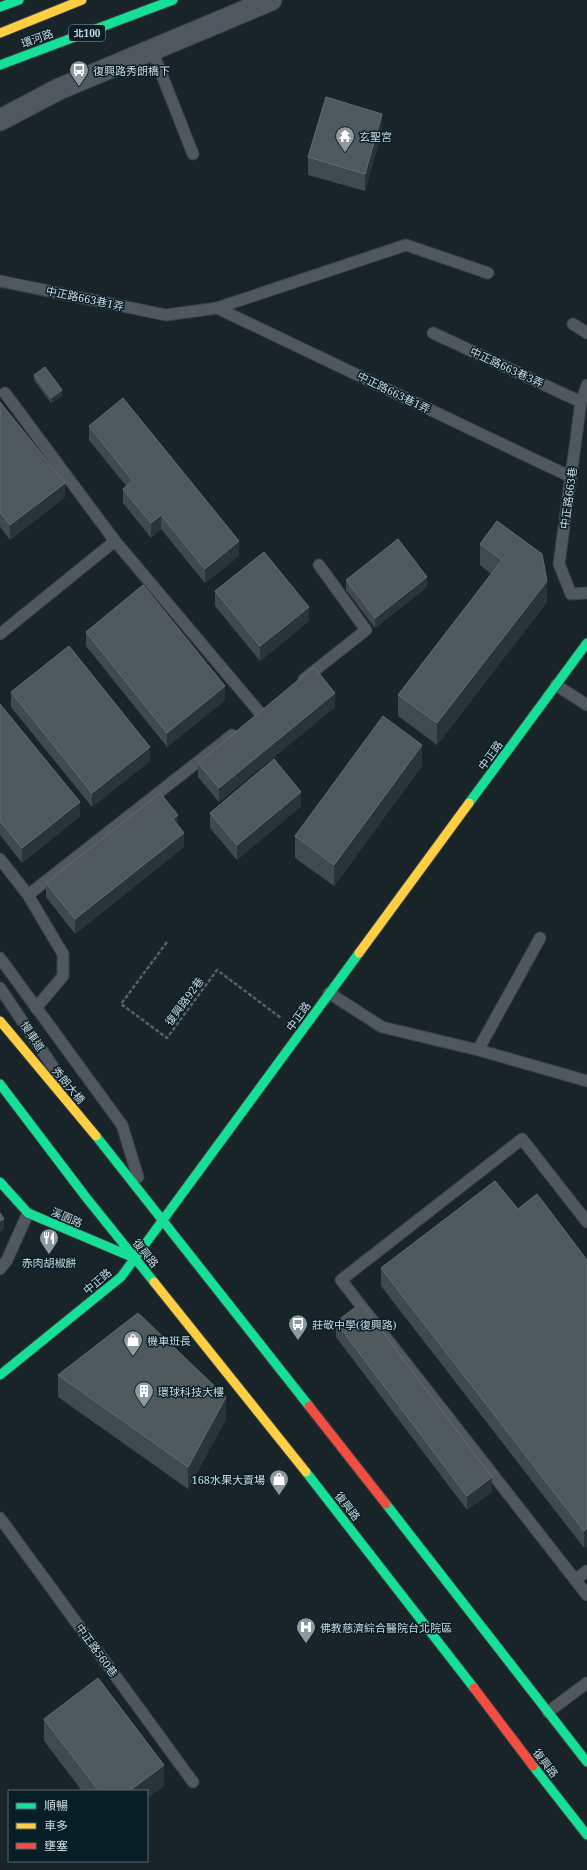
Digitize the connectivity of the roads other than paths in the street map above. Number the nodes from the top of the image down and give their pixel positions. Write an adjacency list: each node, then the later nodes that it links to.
1 (19, 0): 5 (main road)
2 (82, 0): 6 (main road)
3 (173, 0): 8 (main road, 環河路 / 北100)
4 (272, 0): 7 (street)
5 (0, 7)
6 (0, 33)
7 (152, 50): 9 (street); 10 (lane)
8 (0, 65)
9 (0, 120)
10 (193, 154)
11 (488, 273): 13 (lane, 中正路663巷1弄)
12 (0, 281): 13 (lane, 中正路663巷1弄)
13 (217, 308): 20 (lane, 中正路663巷1弄)
14 (573, 324): 16 (lane)
15 (433, 333): 19 (lane, 中正路663巷3弄)
16 (587, 333)
17 (587, 385): 19 (lane, 中正路663巷)
18 (5, 393): 21 (lane)
19 (581, 402): 20 (lane, 中正路663巷)
20 (571, 477): 23 (lane, 中正路663巷)
21 (115, 541): 24 (lane); 29 (lane)
22 (319, 565): 26 (lane)
23 (587, 593)
24 (0, 634)
25 (587, 643): 27 (main road, 中正路)
26 (298, 684)
27 (556, 685): 28 (lane); 36 (main road, 中正路)
28 (587, 704)
29 (260, 713)
30 (241, 728): 32 (lane)
31 (0, 859): 32 (lane)
32 (28, 895): 37 (lane)
33 (540, 938): 39 (lane)
34 (0, 958): 37 (lane)
35 (0, 988): 42 (lane, 慢車道)
36 (330, 993): 39 (lane); 46 (main road, 中正路)
37 (36, 1008): 44 (lane)
38 (0, 1020): 42 (main road, 秀朗大橋)
39 (478, 1050): 40 (lane)
40 (587, 1081)
41 (0, 1084): 48 (main road, 復興路)
42 (120, 1164): 44 (main road)
43 (0, 1182): 45 (main road, 溪園路)
44 (144, 1195): 46 (main road)
45 (28, 1213): 48 (main road, 溪園路); 49 (lane)
46 (163, 1220): 48 (main road, 中正路); 56 (main road)
47 (587, 1222): 53 (lane)
48 (135, 1258): 50 (main road, 中正路); 59 (main road, 復興路)
49 (0, 1269)
50 (0, 1375)
51 (0, 1518): 58 (lane, 中正路560巷)
52 (587, 1571): 53 (lane)
53 (575, 1580): 54 (lane)
54 (587, 1595)
55 (587, 1683): 56 (lane)
56 (548, 1712): 57 (main road)
57 (587, 1762)
58 (193, 1782)
59 (587, 1835)

